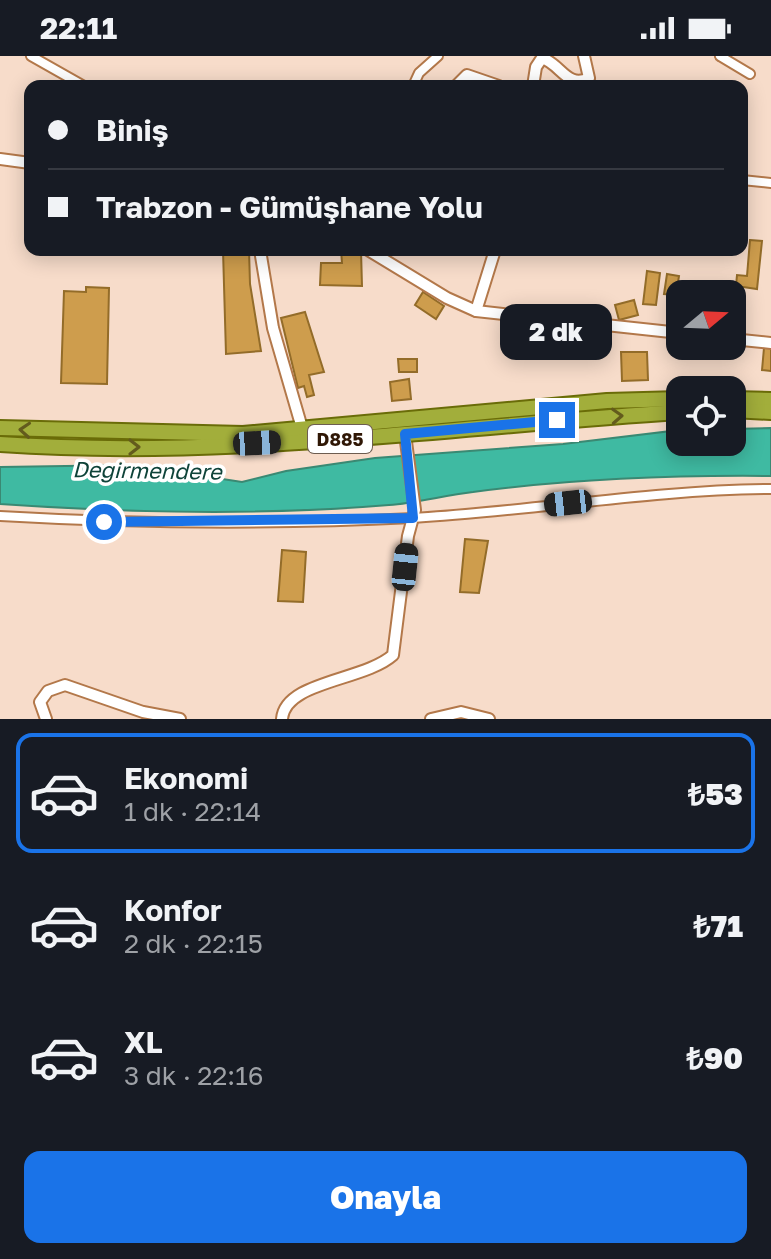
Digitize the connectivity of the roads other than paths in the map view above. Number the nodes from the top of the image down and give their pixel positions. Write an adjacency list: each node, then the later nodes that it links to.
1 (31, 56): 6 (street)
2 (438, 56): 7 (street)
3 (584, 56): 12 (street)
4 (720, 56): 5 (street)
5 (750, 74)
6 (74, 80)
7 (416, 80)
8 (462, 80): 9 (street)
9 (482, 80)
10 (534, 80): 11 (street)
11 (570, 80)
12 (586, 80)
13 (0, 159): 14 (street)
14 (24, 162)
15 (748, 181): 16 (street)
16 (771, 183)
17 (261, 256): 31 (street)
18 (378, 256): 20 (street)
19 (493, 256): 20 (street)
20 (476, 311): 21 (street)
21 (666, 331)
22 (746, 340): 23 (street)
23 (771, 343)
24 (666, 399): 31 (highway, D885)
25 (746, 399): 26 (highway)
26 (771, 400)
27 (746, 411): 28 (highway)
28 (771, 412)
29 (666, 413): 32 (highway, D885, one-way to 29)
30 (0, 428): 31 (highway, D885, one-way to 30)
31 (302, 428)
32 (406, 440): 33 (highway, D885, one-way to 32); 35 (street)
33 (0, 444)
34 (771, 489): 35 (street)
35 (414, 514): 36 (street); 39 (street)
36 (0, 516)
37 (46, 719): 38 (street)
38 (180, 719)
39 (282, 719)
40 (431, 719): 41 (street)
41 (489, 719)

